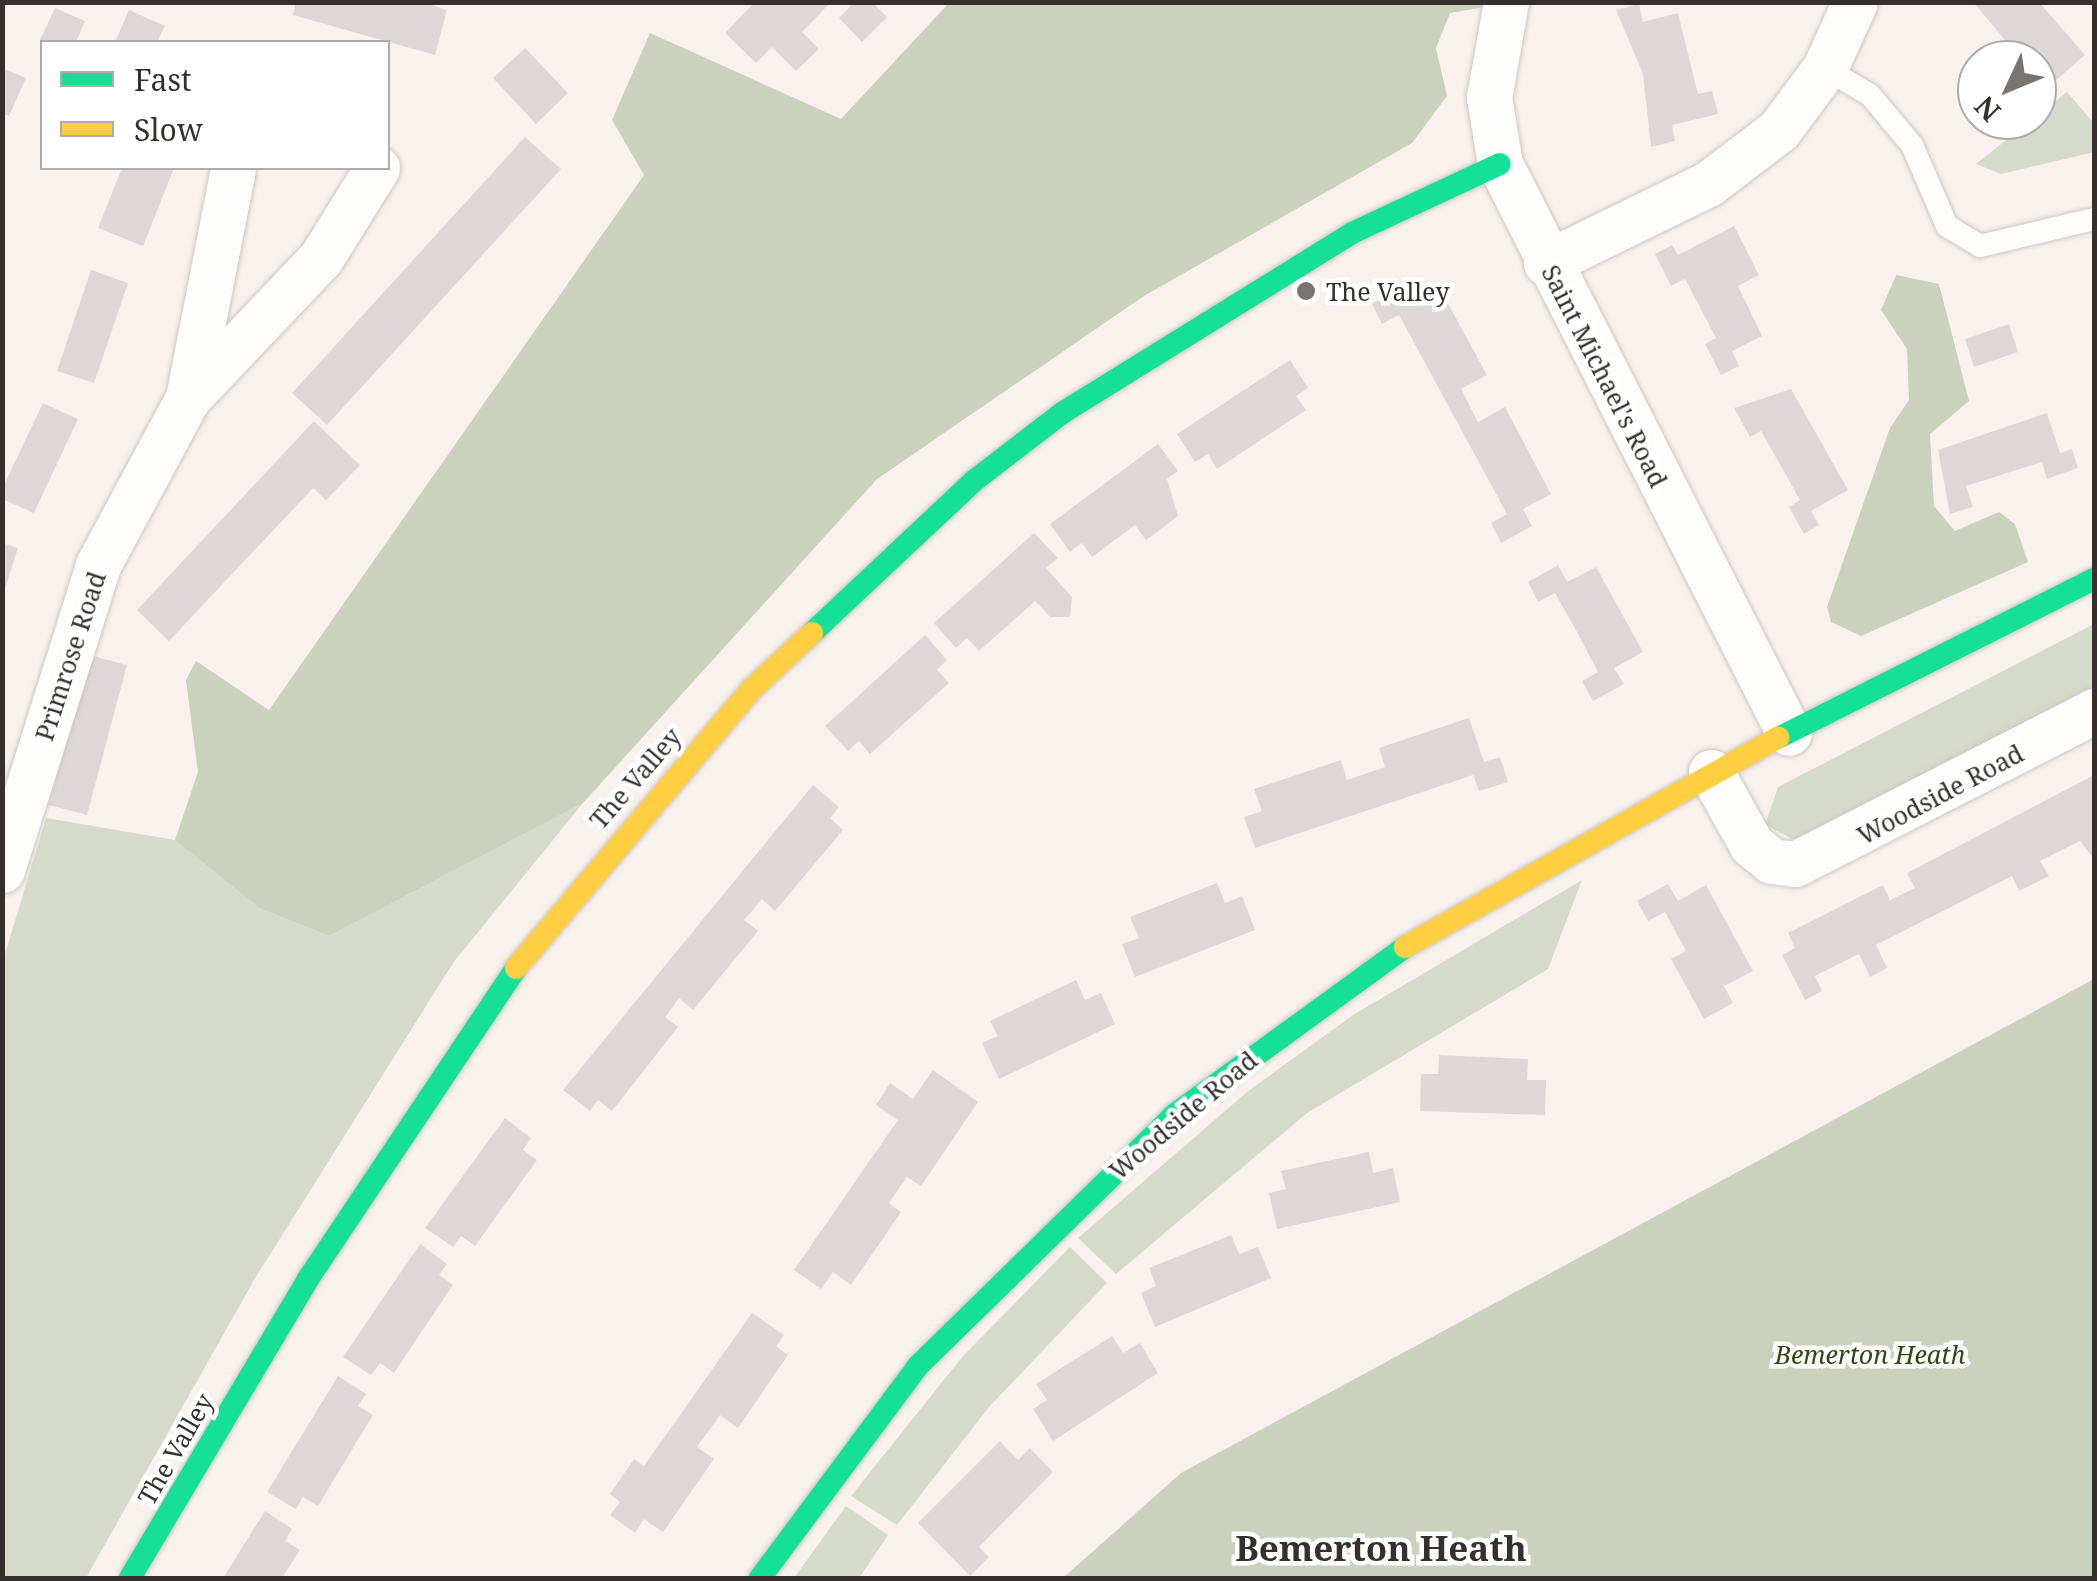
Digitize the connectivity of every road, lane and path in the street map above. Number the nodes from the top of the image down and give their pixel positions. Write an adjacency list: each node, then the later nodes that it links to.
1 (1506, 2): 4 (street, Saint Michael's Road)
2 (1854, 2): 3 (street)
3 (1825, 68): 7 (lane); 8 (street)
4 (1500, 164): 8 (street, Saint Michael's Road); 15 (street, The Valley)
5 (233, 170): 9 (street, Primrose Road)
6 (376, 170): 9 (street, Primrose Road)
7 (2094, 219)
8 (1546, 263): 12 (street, Saint Michael's Road)
9 (188, 398): 14 (street, Primrose Road)
10 (2094, 579): 12 (street, Woodside Road)
11 (2094, 711): 13 (street, Woodside Road)
12 (1789, 732): 13 (street, Woodside Road)
13 (1711, 772): 16 (street, Woodside Road)
14 (2, 870)
15 (130, 1578)
16 (760, 1578)

